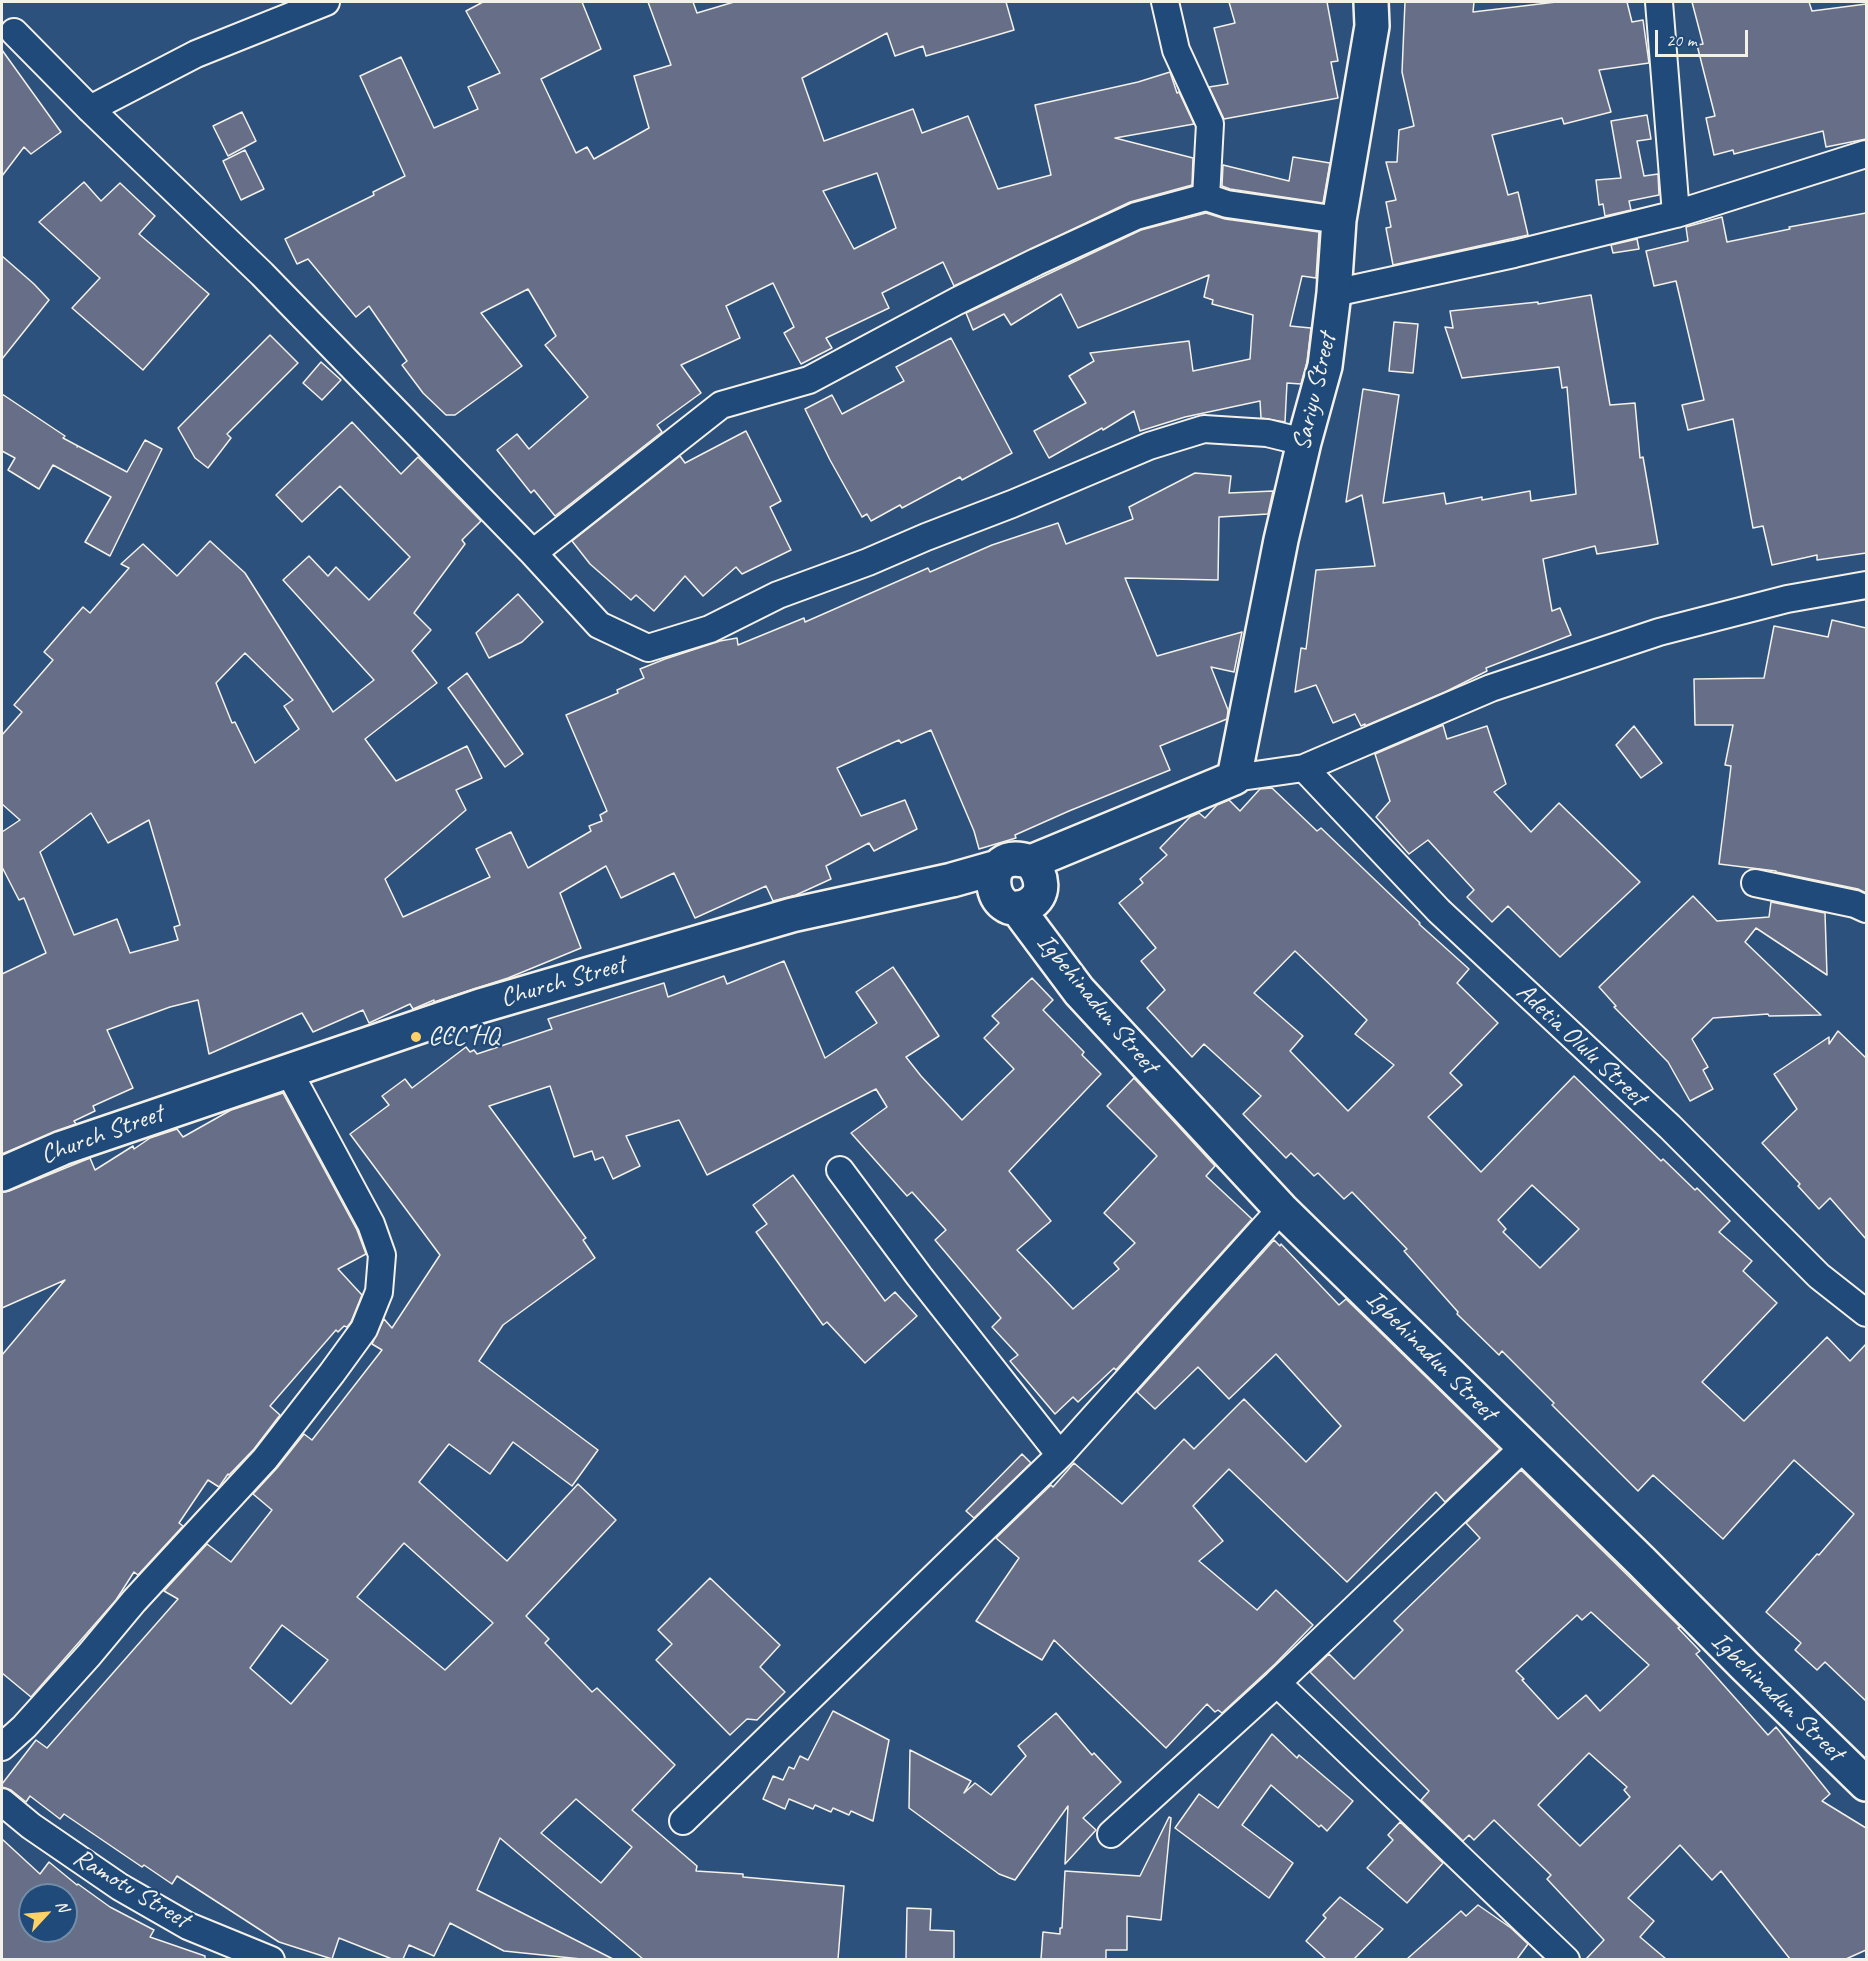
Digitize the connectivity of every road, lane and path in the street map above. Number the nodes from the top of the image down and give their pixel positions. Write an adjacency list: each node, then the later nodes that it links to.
1 (326, 2): 6 (street)
2 (1165, 2): 8 (street)
3 (1371, 2): 10 (street, Sariyu Street)
4 (1659, 2): 9 (street)
5 (14, 32): 6 (street)
6 (90, 109): 13 (street)
7 (1866, 154): 9 (street)
8 (1206, 196): 10 (street); 13 (street)
9 (1676, 214): 11 (street)
10 (1339, 220): 11 (street, Sariyu Street)
11 (1334, 293): 12 (street, Sariyu Street)
12 (1304, 442): 13 (street); 16 (street, Sariyu Street)
13 (533, 553)
14 (1866, 585): 15 (street)
15 (1304, 768): 16 (street); 26 (street, Adetia Olulu Street)
16 (1234, 778): 17 (street)
17 (1030, 862): 18 (street); 20 (street)
18 (998, 867): 20 (street); 22 (street, Church Street)
19 (1755, 883): 21 (street)
20 (1017, 908): 25 (street, Igbehinadun Street)
21 (1866, 909)
22 (288, 1070): 24 (street, Church Street); 30 (street)
23 (840, 1170): 28 (street)
24 (2, 1174)
25 (1281, 1209): 27 (street, Igbehinadun Street); 28 (street)
26 (1866, 1313)
27 (1523, 1448): 29 (street); 31 (street, Igbehinadun Street)
28 (1060, 1455): 33 (street)
29 (1277, 1683): 34 (street); 36 (street)
30 (2, 1746)
31 (1866, 1784)
32 (2, 1802): 35 (street, Ramotu Street)
33 (683, 1821)
34 (1111, 1834)
35 (271, 1959)
36 (1566, 1959)

